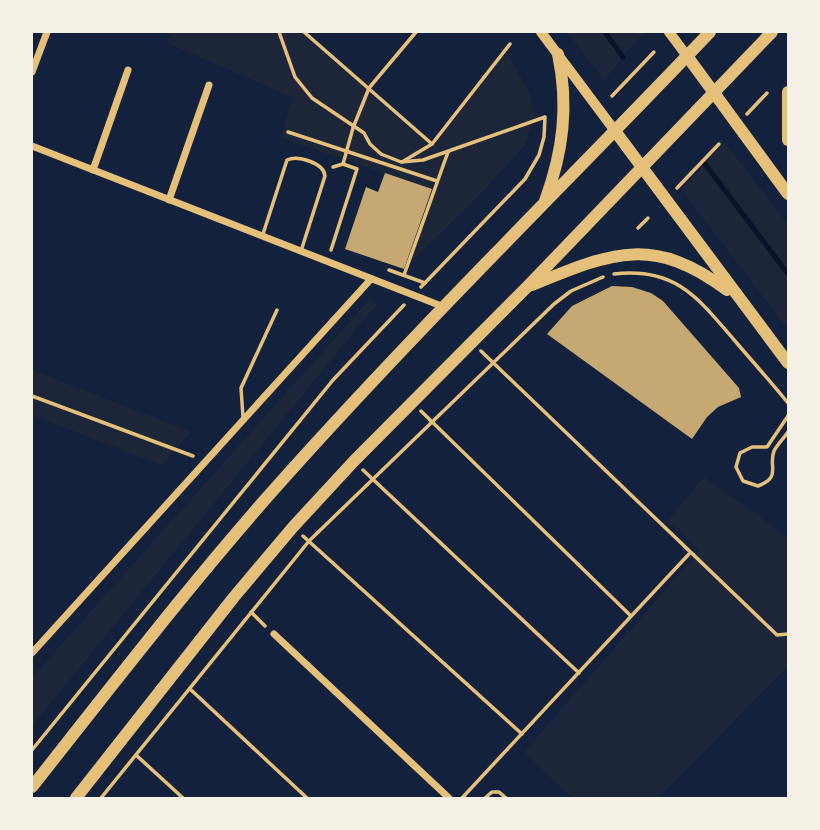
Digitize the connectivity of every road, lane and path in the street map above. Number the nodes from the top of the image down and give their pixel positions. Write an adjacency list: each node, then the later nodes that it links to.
1 (47, 32): 14 (street)
2 (279, 32): 22 (path)
3 (304, 32): 16 (path)
4 (416, 32): 16 (path)
5 (541, 32): 11 (main road)
6 (669, 32): 12 (main road)
7 (710, 32): 12 (main road)
8 (772, 32): 17 (main road)
9 (510, 44): 26 (path)
10 (654, 52): 20 (path)
11 (558, 54): 23 (main road); 38 (main road)
12 (687, 56): 17 (main road); 23 (main road)
13 (128, 70): 33 (street)
14 (32, 72)
15 (209, 85): 37 (street)
16 (369, 88): 22 (path); 26 (path)
17 (714, 92): 32 (main road); 36 (main road)
18 (789, 92): 25 (main road)
19 (767, 93): 21 (path)
20 (612, 96)
21 (745, 116)
22 (353, 128): 29 (path); 31 (path)
23 (615, 131): 32 (main road); 38 (main road)
24 (288, 132): 29 (path)
25 (789, 141)
26 (432, 144): 31 (path)
27 (719, 144): 35 (path)
28 (32, 146): 33 (street)
29 (346, 151): 34 (path); 42 (path)
30 (448, 152): 31 (path); 34 (path); 47 (path)
31 (401, 162)
32 (642, 167): 46 (main road); 48 (main road)
33 (93, 170): 37 (street)
34 (437, 181): 44 (path)
35 (674, 190)
36 (789, 194)
37 (169, 200): 41 (street)
38 (543, 206): 49 (main road)
39 (648, 218): 40 (path)
40 (638, 228)
41 (262, 236): 43 (street); 43 (lane)
42 (331, 250)
43 (300, 251): 45 (street)
44 (404, 275)
45 (371, 279): 47 (street); 58 (street)
46 (528, 286): 48 (main road); 51 (main road)
47 (413, 295): 49 (street); 75 (path)
48 (739, 299): 53 (main road)
49 (444, 307): 77 (main road)
50 (277, 310): 58 (lane)
51 (473, 342): 52 (path); 55 (main road)
52 (493, 363): 56 (path); 59 (path); 66 (path)
53 (789, 363)
54 (32, 396): 61 (path)
55 (412, 403): 59 (path); 62 (main road)
56 (789, 403)
57 (789, 416): 60 (lane)
58 (243, 419): 61 (street)
59 (433, 423): 63 (path); 68 (path)
60 (789, 432)
61 (205, 461): 71 (street)
62 (354, 461): 63 (path); 64 (main road)
63 (373, 479): 65 (path); 72 (path)
64 (293, 527): 65 (path); 78 (main road)
65 (309, 541): 67 (path); 74 (path)
66 (690, 553): 68 (path); 70 (path)
67 (251, 612): 69 (path); 73 (path)
68 (631, 616): 72 (path)
69 (274, 634): 82 (street)
70 (789, 634)
71 (32, 653)
72 (579, 673): 74 (path)
73 (190, 689): 76 (path); 81 (path)
74 (522, 734): 83 (path)
75 (32, 750)
76 (136, 755): 79 (path); 80 (path)
77 (32, 787)
78 (76, 799)
79 (101, 799)
80 (183, 799)
81 (307, 799)
82 (449, 799)
83 (462, 799)
84 (485, 799): 85 (lane)
85 (506, 799)

